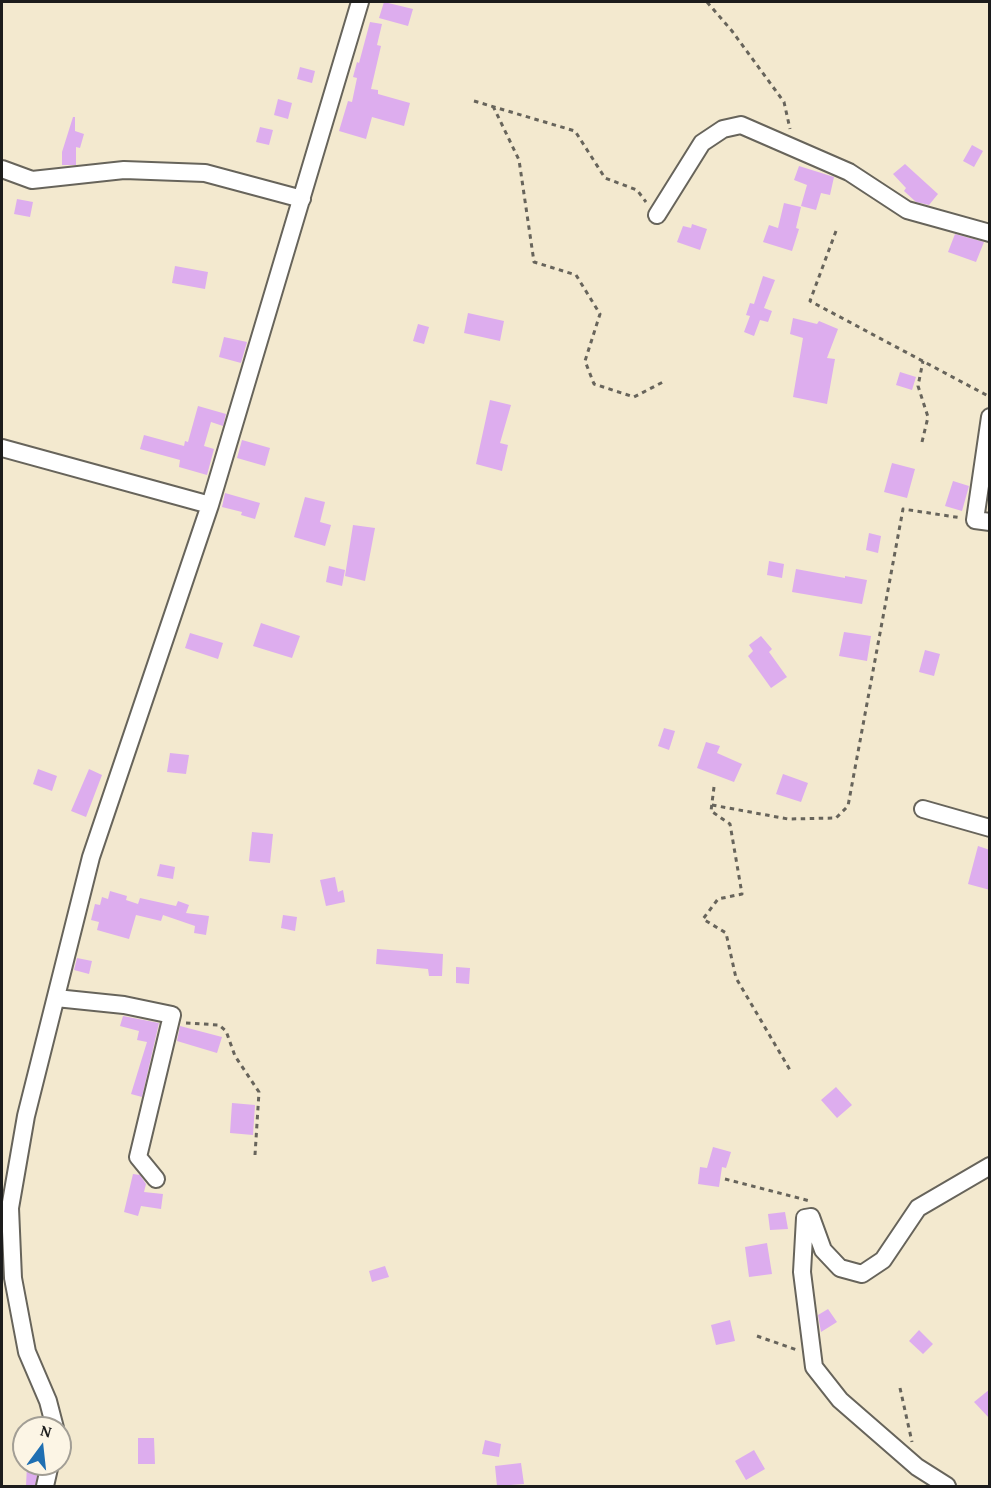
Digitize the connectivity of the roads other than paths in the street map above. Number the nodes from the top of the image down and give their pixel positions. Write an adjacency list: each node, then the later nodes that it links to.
1 (360, 2): 3 (street)
2 (2, 169): 3 (street)
3 (302, 199): 8 (street)
4 (657, 215): 5 (street)
5 (990, 233)
6 (990, 417): 9 (street)
7 (2, 448): 8 (street)
8 (210, 505): 12 (street)
9 (982, 521)
10 (923, 809): 11 (street)
11 (990, 828)
12 (56, 998): 14 (street); 15 (street)
13 (990, 1166): 16 (street)
14 (156, 1179)
15 (52, 1416)
16 (947, 1486)

